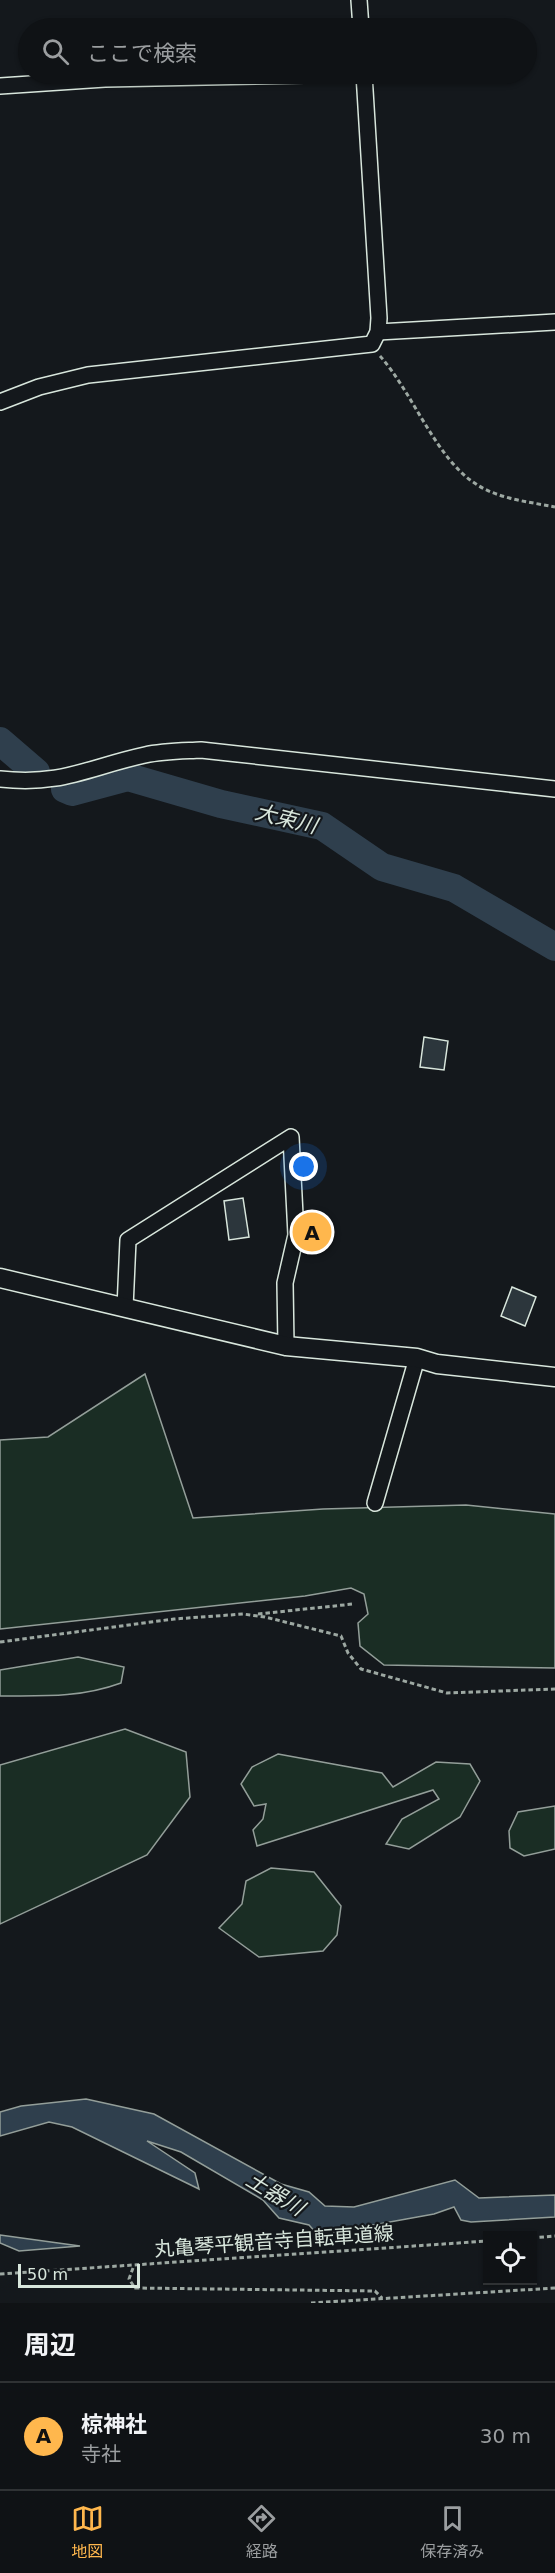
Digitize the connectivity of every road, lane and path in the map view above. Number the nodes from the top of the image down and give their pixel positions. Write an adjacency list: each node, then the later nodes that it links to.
1 (359, 0): 2 (street)
2 (360, 18)
3 (30, 84): 5 (street)
4 (364, 84): 7 (street)
5 (0, 86)
6 (555, 322): 7 (street)
7 (375, 338): 8 (street); 9 (path)
8 (0, 402)
9 (555, 507)
10 (0, 779): 11 (street)
11 (555, 789)
12 (0, 1278): 13 (street)
13 (125, 1308): 14 (street); 14 (street)
14 (286, 1346): 15 (street)
15 (417, 1358): 16 (street); 17 (street)
16 (555, 1377)
17 (375, 1503)
18 (353, 1604): 19 (path)
19 (250, 1615): 20 (path); 21 (path)
20 (0, 1642)
21 (555, 1689)
22 (555, 2236): 23 (path)
23 (537, 2238)
24 (483, 2241): 25 (path, 丸亀琴平観音寺自転車道線)
25 (134, 2266): 26 (path, 丸亀琴平観音寺自転車道線); 28 (path, 丸亀琴平観音寺自転車道線)
26 (0, 2274)
27 (555, 2288): 28 (path)
28 (382, 2298): 29 (path)
29 (311, 2303)

